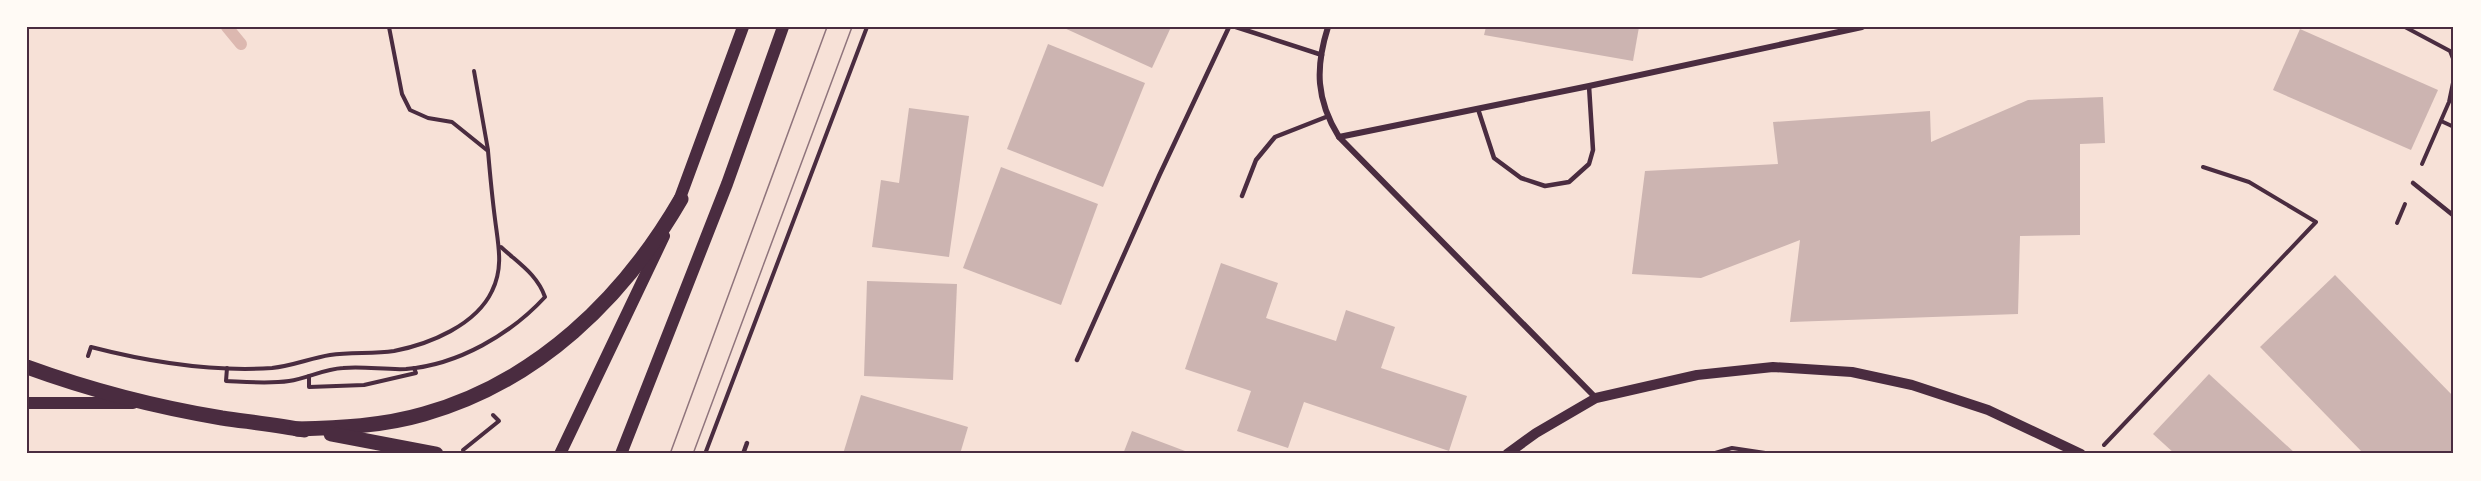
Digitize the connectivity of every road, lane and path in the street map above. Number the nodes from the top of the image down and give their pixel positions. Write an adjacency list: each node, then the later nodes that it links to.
1 (389, 27): 20 (path)
2 (743, 27): 24 (main road)
3 (783, 27): 45 (main road)
4 (867, 27): 46 (path)
5 (1229, 27): 28 (lane)
6 (1236, 27): 10 (lane)
7 (1328, 27): 10 (street)
8 (1862, 27): 14 (street)
9 (2405, 27): 11 (path)
10 (1322, 56): 16 (street)
11 (2454, 61)
12 (474, 71): 20 (path)
13 (2454, 78): 17 (path)
14 (1589, 86): 15 (street); 15 (lane)
15 (1478, 109): 19 (street)
16 (1326, 117): 19 (street); 23 (lane)
17 (2441, 121): 18 (path); 22 (path)
18 (2454, 127)
19 (1339, 137): 35 (street)
20 (488, 151): 26 (path)
21 (2203, 167): 41 (path)
22 (2413, 183): 25 (lane)
23 (1242, 196)
24 (681, 200): 39 (main road); 44 (main road)
25 (2454, 216)
26 (500, 247): 30 (path); 31 (path)
27 (88, 356): 30 (path)
28 (1077, 360)
29 (27, 367): 37 (main road)
30 (227, 368): 32 (path)
31 (414, 368): 32 (path); 33 (path)
32 (309, 375): 33 (path)
33 (364, 386): 34 (path)
34 (364, 394)
35 (1596, 398): 48 (street); 51 (street)
36 (27, 403): 37 (main road)
37 (146, 403): 39 (main road)
38 (499, 422): 43 (path)
39 (297, 429): 42 (main road)
40 (747, 443): 47 (lane)
41 (2104, 446)
42 (436, 454)
43 (458, 454)
44 (560, 454)
45 (621, 454)
46 (705, 454)
47 (743, 454)
48 (1507, 454)
49 (1712, 454): 50 (path)
50 (1772, 454)
51 (2081, 454)

